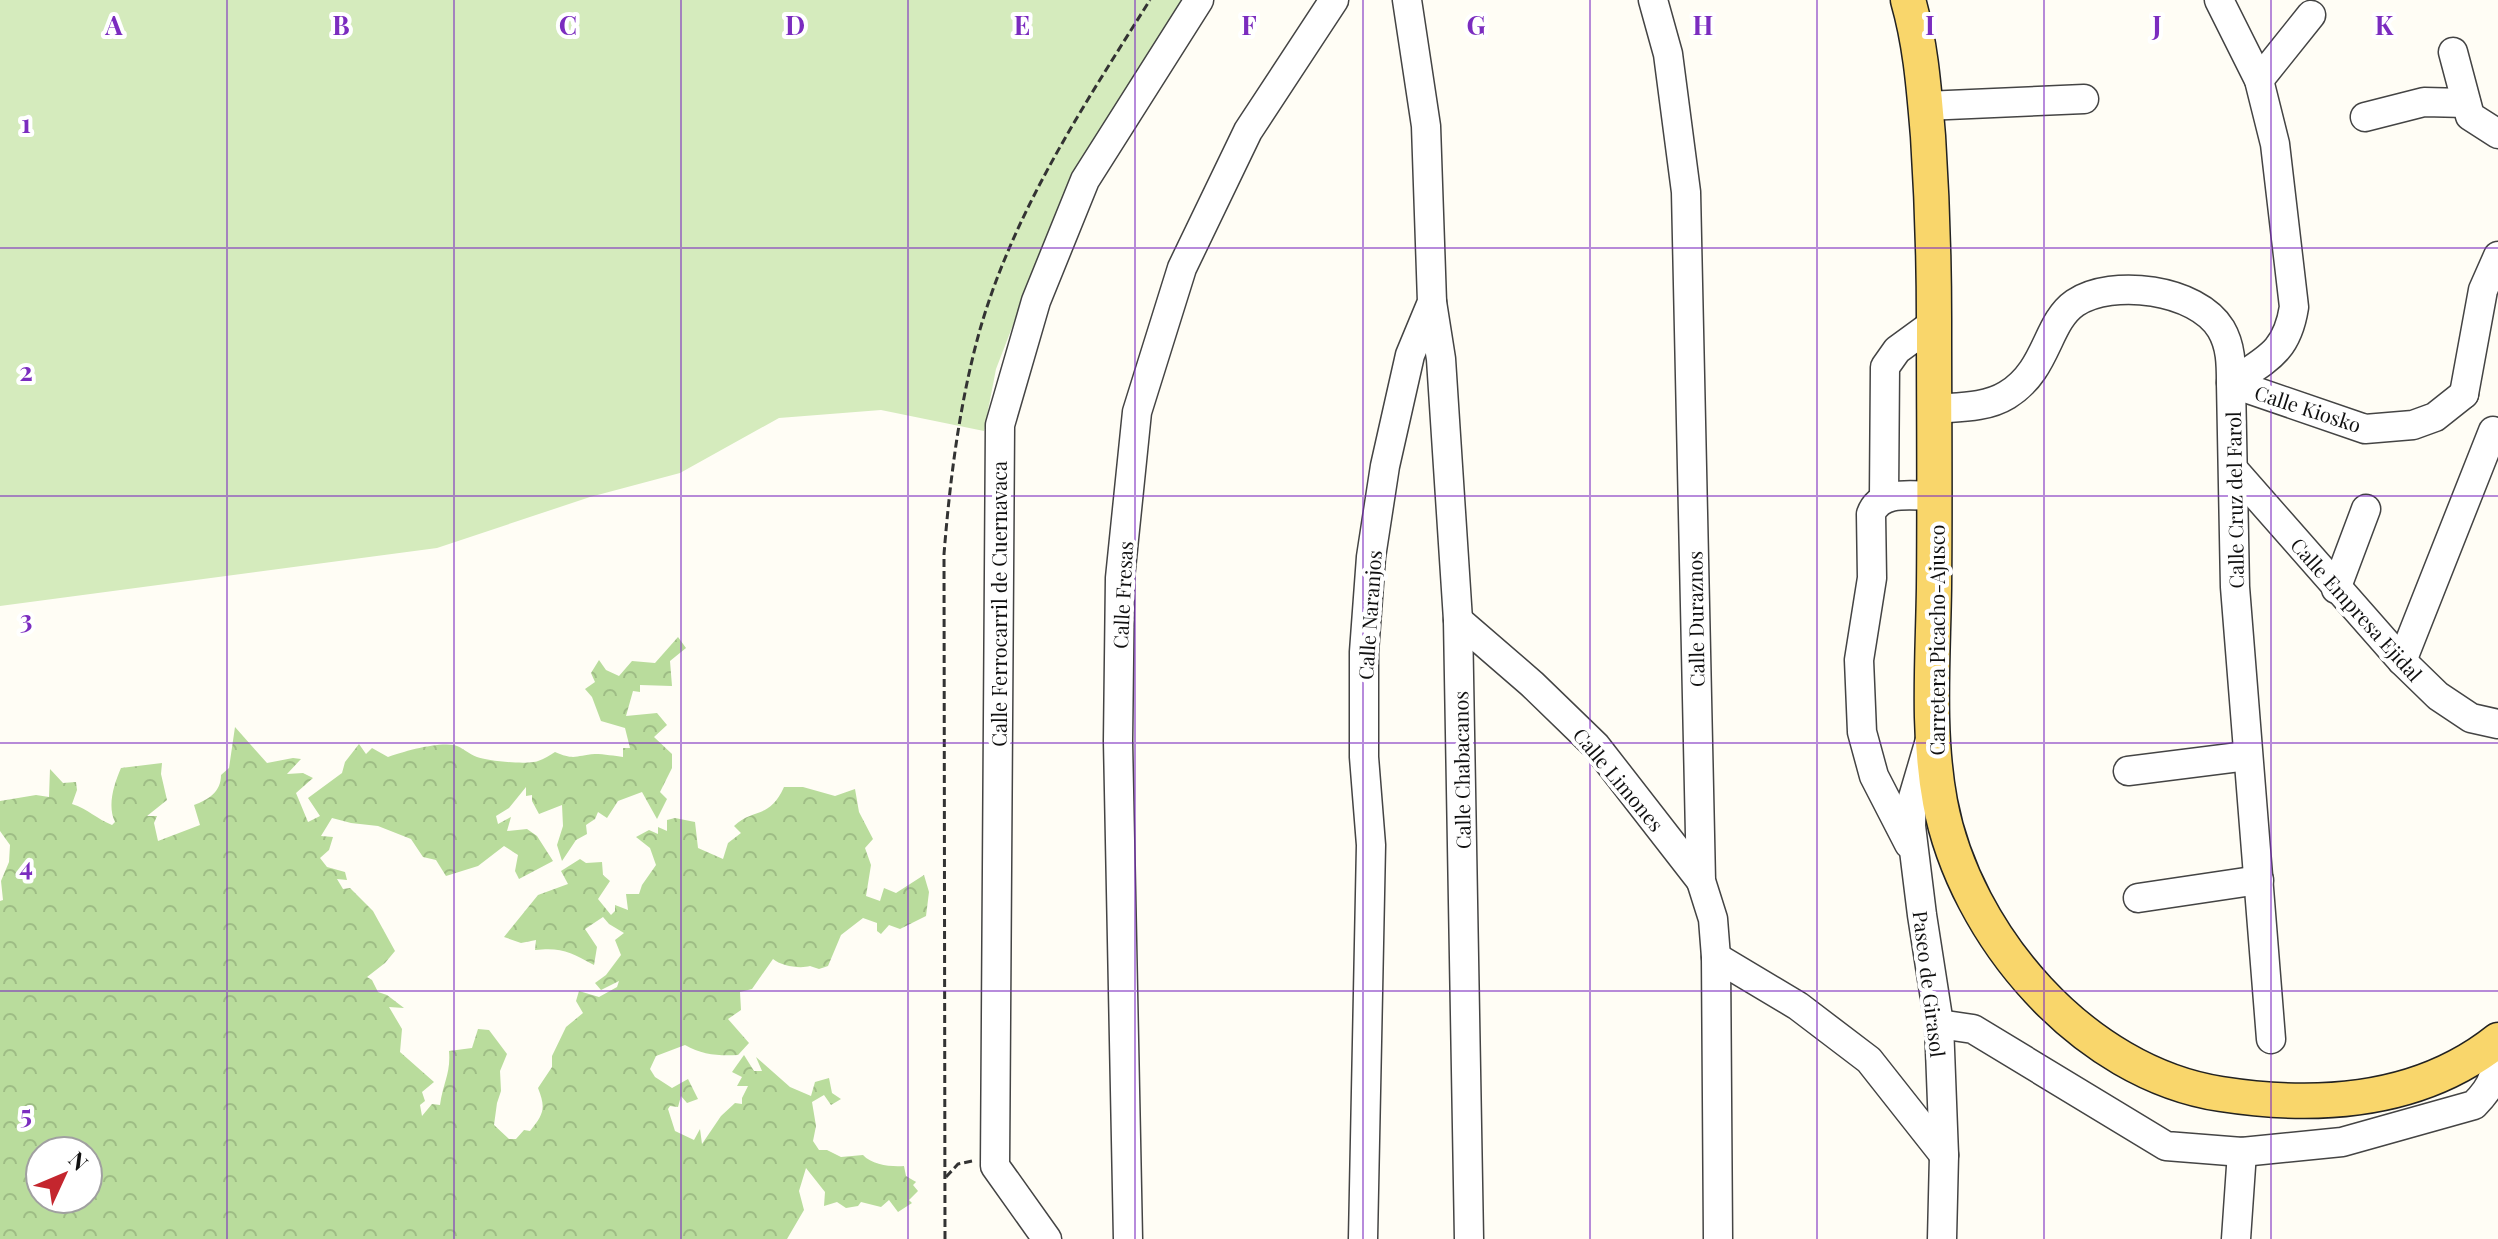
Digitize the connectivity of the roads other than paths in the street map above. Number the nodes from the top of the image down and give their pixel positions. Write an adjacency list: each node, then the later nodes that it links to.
1 (1199, 0): 43 (street, Calle Ferrocarril de Cuernavaca)
2 (1334, 0): 44 (street, Calle Fresas)
3 (1407, 0): 16 (street, Calle Naranjos)
4 (1653, 0): 35 (street, Calle Duraznos)
5 (1908, 0): 12 (main road, Carretera Picacho-Ajusco)
6 (2219, 0): 9 (street, Calle Cruz del Farol)
7 (2311, 15): 9 (street)
8 (2453, 52): 11 (street)
9 (2259, 80): 18 (street, Calle Cruz del Farol)
10 (2084, 99): 12 (street)
11 (2466, 103): 13 (street); 14 (street)
12 (1925, 106): 17 (main road, Carretera Picacho-Ajusco)
13 (2365, 117)
14 (2498, 134)
15 (2498, 256): 19 (street)
16 (1432, 302): 27 (street, Calle Chabacanos); 45 (street, Calle Naranjos)
17 (1934, 323): 20 (main road, Carretera Picacho-Ajusco); 24 (street)
18 (2231, 383): 19 (street, Calle Kiosko); 20 (street); 22 (street, Calle Cruz del Farol)
19 (2464, 394): 21 (street)
20 (1935, 409): 23 (main road, Carretera Picacho-Ajusco)
21 (2495, 434): 28 (street)
22 (2234, 470): 26 (street, Calle Empresa Ejidal); 31 (street, Calle Cruz del Farol)
23 (1935, 496): 24 (street); 30 (main road, Carretera Picacho-Ajusco)
24 (1884, 497): 33 (street)
25 (2366, 509): 26 (street)
26 (2336, 589): 28 (street, Calle Empresa Ejidal)
27 (1458, 620): 35 (street, Calle Limones); 46 (street, Calle Chabacanos)
28 (2402, 661): 29 (street, Calle Empresa Ejidal)
29 (2498, 724)
30 (1932, 732): 33 (street, Paseo de Girasol); 40 (main road, Carretera Picacho-Ajusco)
31 (2247, 756): 32 (street); 34 (street, Calle Cruz del Farol)
32 (2128, 771)
33 (1914, 852): 38 (street, Paseo de Girasol)
34 (2259, 880): 36 (street); 39 (street, Calle Cruz del Farol)
35 (1701, 881): 37 (street, Calle Duraznos)
36 (2138, 898)
37 (1716, 957): 42 (street); 47 (street, Calle Duraznos)
38 (1939, 1024): 41 (street); 42 (street, Paseo de Girasol)
39 (2271, 1039)
40 (2496, 1041): 41 (street)
41 (2242, 1152): 49 (street)
42 (1944, 1155): 48 (street, Paseo de Girasol)
43 (1047, 1239)
44 (1128, 1239)
45 (1363, 1239)
46 (1469, 1239)
47 (1718, 1239)
48 (1942, 1239)
49 (2236, 1239)

